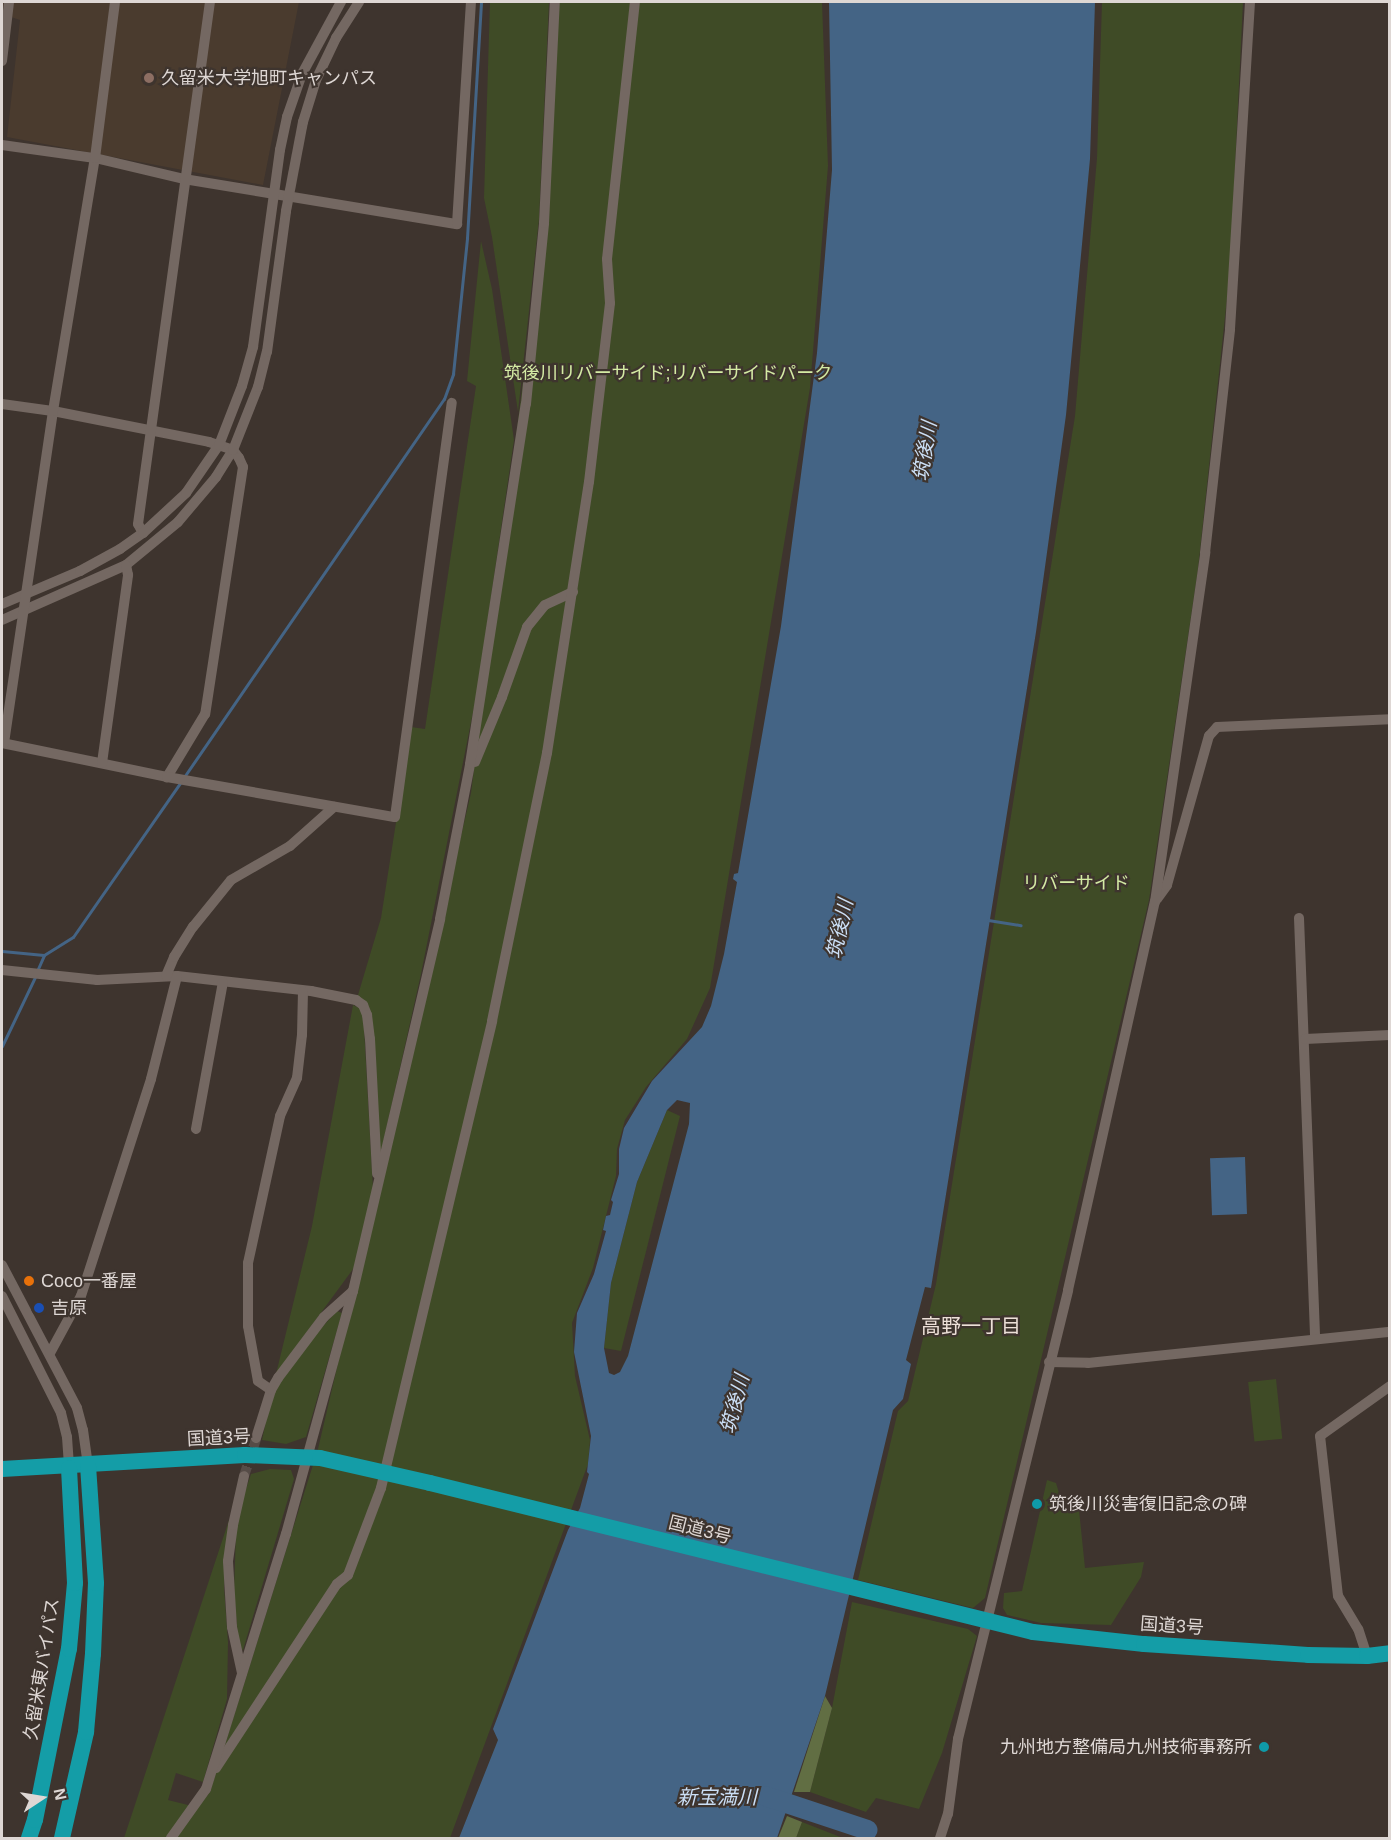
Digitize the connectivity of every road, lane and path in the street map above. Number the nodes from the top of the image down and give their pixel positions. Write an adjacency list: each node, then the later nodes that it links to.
1 (9, 2): 10 (street)
2 (116, 2): 12 (street)
3 (210, 2): 13 (street)
4 (341, 2): 14 (street)
5 (359, 2): 15 (street)
6 (471, 2): 15 (street)
7 (555, 2): 33 (street)
8 (634, 2): 24 (street)
9 (1250, 2): 35 (street)
10 (2, 61)
11 (2, 145): 12 (street)
12 (95, 158): 13 (street); 18 (street)
13 (184, 179): 14 (street); 19 (street)
14 (274, 195): 15 (street); 20 (street)
15 (288, 197): 21 (street)
16 (452, 403): 34 (street)
17 (2, 404): 18 (street)
18 (53, 411): 19 (street); 25 (street)
19 (150, 431): 20 (street); 22 (street)
20 (219, 445): 21 (street); 22 (street)
21 (233, 450): 23 (street); 32 (street)
22 (143, 533): 25 (street)
23 (126, 565): 27 (street); 31 (street)
24 (573, 592): 33 (street); 64 (street)
25 (28, 593): 26 (street); 27 (street)
26 (2, 604)
27 (25, 610): 28 (street); 30 (street)
28 (2, 620)
29 (1389, 719): 35 (street)
30 (3, 743): 31 (street)
31 (102, 763): 32 (street)
32 (177, 779): 34 (street)
33 (467, 781): 44 (street)
34 (334, 807): 38 (street)
35 (1155, 902): 51 (street)
36 (1299, 918): 42 (street)
37 (2, 970): 38 (street)
38 (171, 976): 39 (street); 50 (street)
39 (223, 982): 40 (street); 43 (street)
40 (303, 990): 44 (street); 53 (street)
41 (1389, 1035): 42 (street)
42 (1305, 1039): 49 (street)
43 (196, 1129)
44 (378, 1186): 46 (street)
45 (2, 1265): 50 (street)
46 (353, 1291): 53 (street); 55 (street)
47 (2, 1296): 57 (street)
48 (1389, 1332): 49 (street)
49 (1315, 1340): 51 (street)
50 (50, 1353): 56 (street)
51 (1049, 1362): 60 (street)
52 (1389, 1386): 62 (street)
53 (271, 1390): 54 (street)
54 (256, 1438)
55 (313, 1458): 56 (highway, 国道3号); 60 (highway, 国道3号); 63 (street)
56 (88, 1466): 57 (highway, 国道3号); 66 (highway)
57 (69, 1468): 58 (highway, 国道3号); 65 (highway, 久留米東バイパス)
58 (2, 1470)
59 (244, 1476): 63 (street)
60 (989, 1622): 62 (highway, 国道3号); 68 (street)
61 (1389, 1653): 62 (highway, 国道3号)
62 (1367, 1656)
63 (242, 1673): 64 (street)
64 (209, 1780): 67 (street)
65 (29, 1839)
66 (62, 1839)
67 (171, 1839)
68 (940, 1839)

